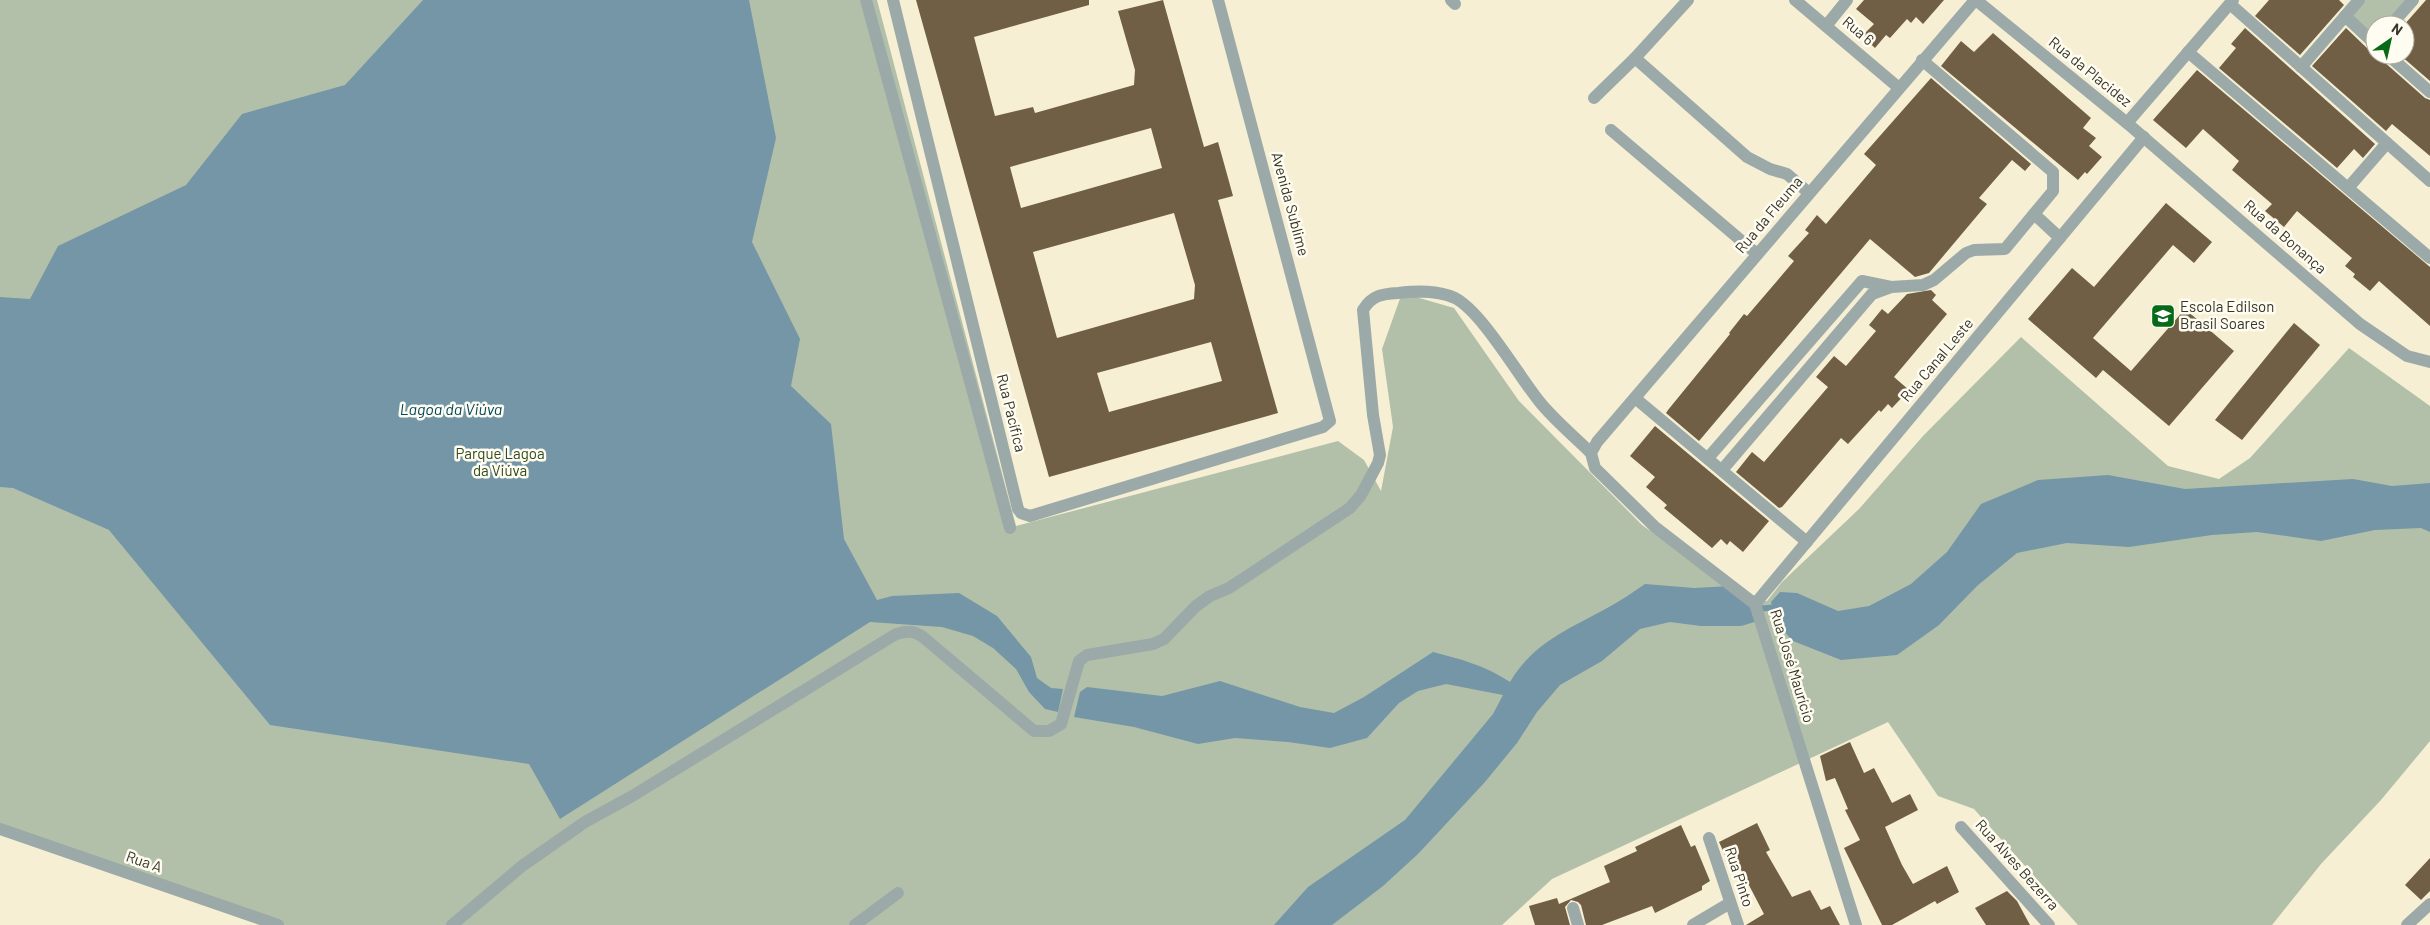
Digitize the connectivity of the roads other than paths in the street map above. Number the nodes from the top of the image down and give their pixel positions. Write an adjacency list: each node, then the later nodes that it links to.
1 (866, 0): 41 (street)
2 (893, 0): 37 (street, Rua Pacífica)
3 (1218, 0): 37 (street, Avenida Sublime)
4 (1688, 0): 16 (street)
5 (1795, 0): 13 (street, Rua 6)
6 (1847, 0): 13 (street)
7 (1975, 0): 17 (street, Rua da Fleuma); 23 (street, Rua da Placidez)
8 (2359, 0): 12 (street)
9 (2413, 0): 11 (street)
10 (2231, 2): 15 (street, Rua da Placidez); 19 (street)
11 (2400, 15)
12 (2344, 16): 14 (street); 19 (street)
13 (1826, 26): 20 (street, Rua 6)
14 (2365, 35)
15 (2188, 52): 23 (street, Rua da Placidez); 28 (street)
16 (1635, 58): 22 (street); 29 (street)
17 (1922, 60): 20 (street, Rua da Fleuma); 30 (street)
18 (2399, 65): 21 (street)
19 (2301, 67): 26 (street)
20 (1899, 88): 29 (street, Rua da Fleuma)
21 (2430, 92)
22 (1594, 98)
23 (2127, 123): 25 (street, Rua da Bonança)
24 (1611, 130): 32 (street)
25 (2144, 137): 31 (street, Rua Canal Leste); 35 (street, Rua da Bonança)
26 (2387, 143): 27 (street); 28 (street)
27 (2430, 182)
28 (2348, 188): 33 (street)
29 (1809, 193): 32 (street, Rua da Fleuma)
30 (2034, 214): 31 (street); 34 (street)
31 (2060, 238): 42 (street, Rua Canal Leste)
32 (1757, 254): 36 (street, Rua da Fleuma)
33 (2430, 258)
34 (1891, 287): 39 (street); 40 (street)
35 (2430, 362)
36 (1635, 398): 38 (street, Rua da Fleuma); 39 (street)
37 (1330, 417)
38 (1591, 453): 43 (street, Rua José Maurício); 52 (street)
39 (1708, 458): 40 (street)
40 (1722, 470): 42 (street)
41 (1010, 528)
42 (1807, 542): 43 (street, Rua Canal Leste)
43 (1755, 604): 57 (street, Rua José Maurício)
44 (1961, 827): 58 (street, Rua Alves Bezerra)
45 (0, 829): 51 (street, Rua A)
46 (1709, 838): 48 (street, Rua Pinto)
47 (898, 892): 53 (street)
48 (1730, 902): 55 (street); 56 (street, Rua Pinto)
49 (2430, 904): 59 (street)
50 (1573, 908): 54 (street)
51 (278, 925)
52 (452, 925)
53 (854, 925)
54 (1578, 925)
55 (1693, 925)
56 (1738, 925)
57 (1856, 925)
58 (2049, 925)
59 (2407, 925)

